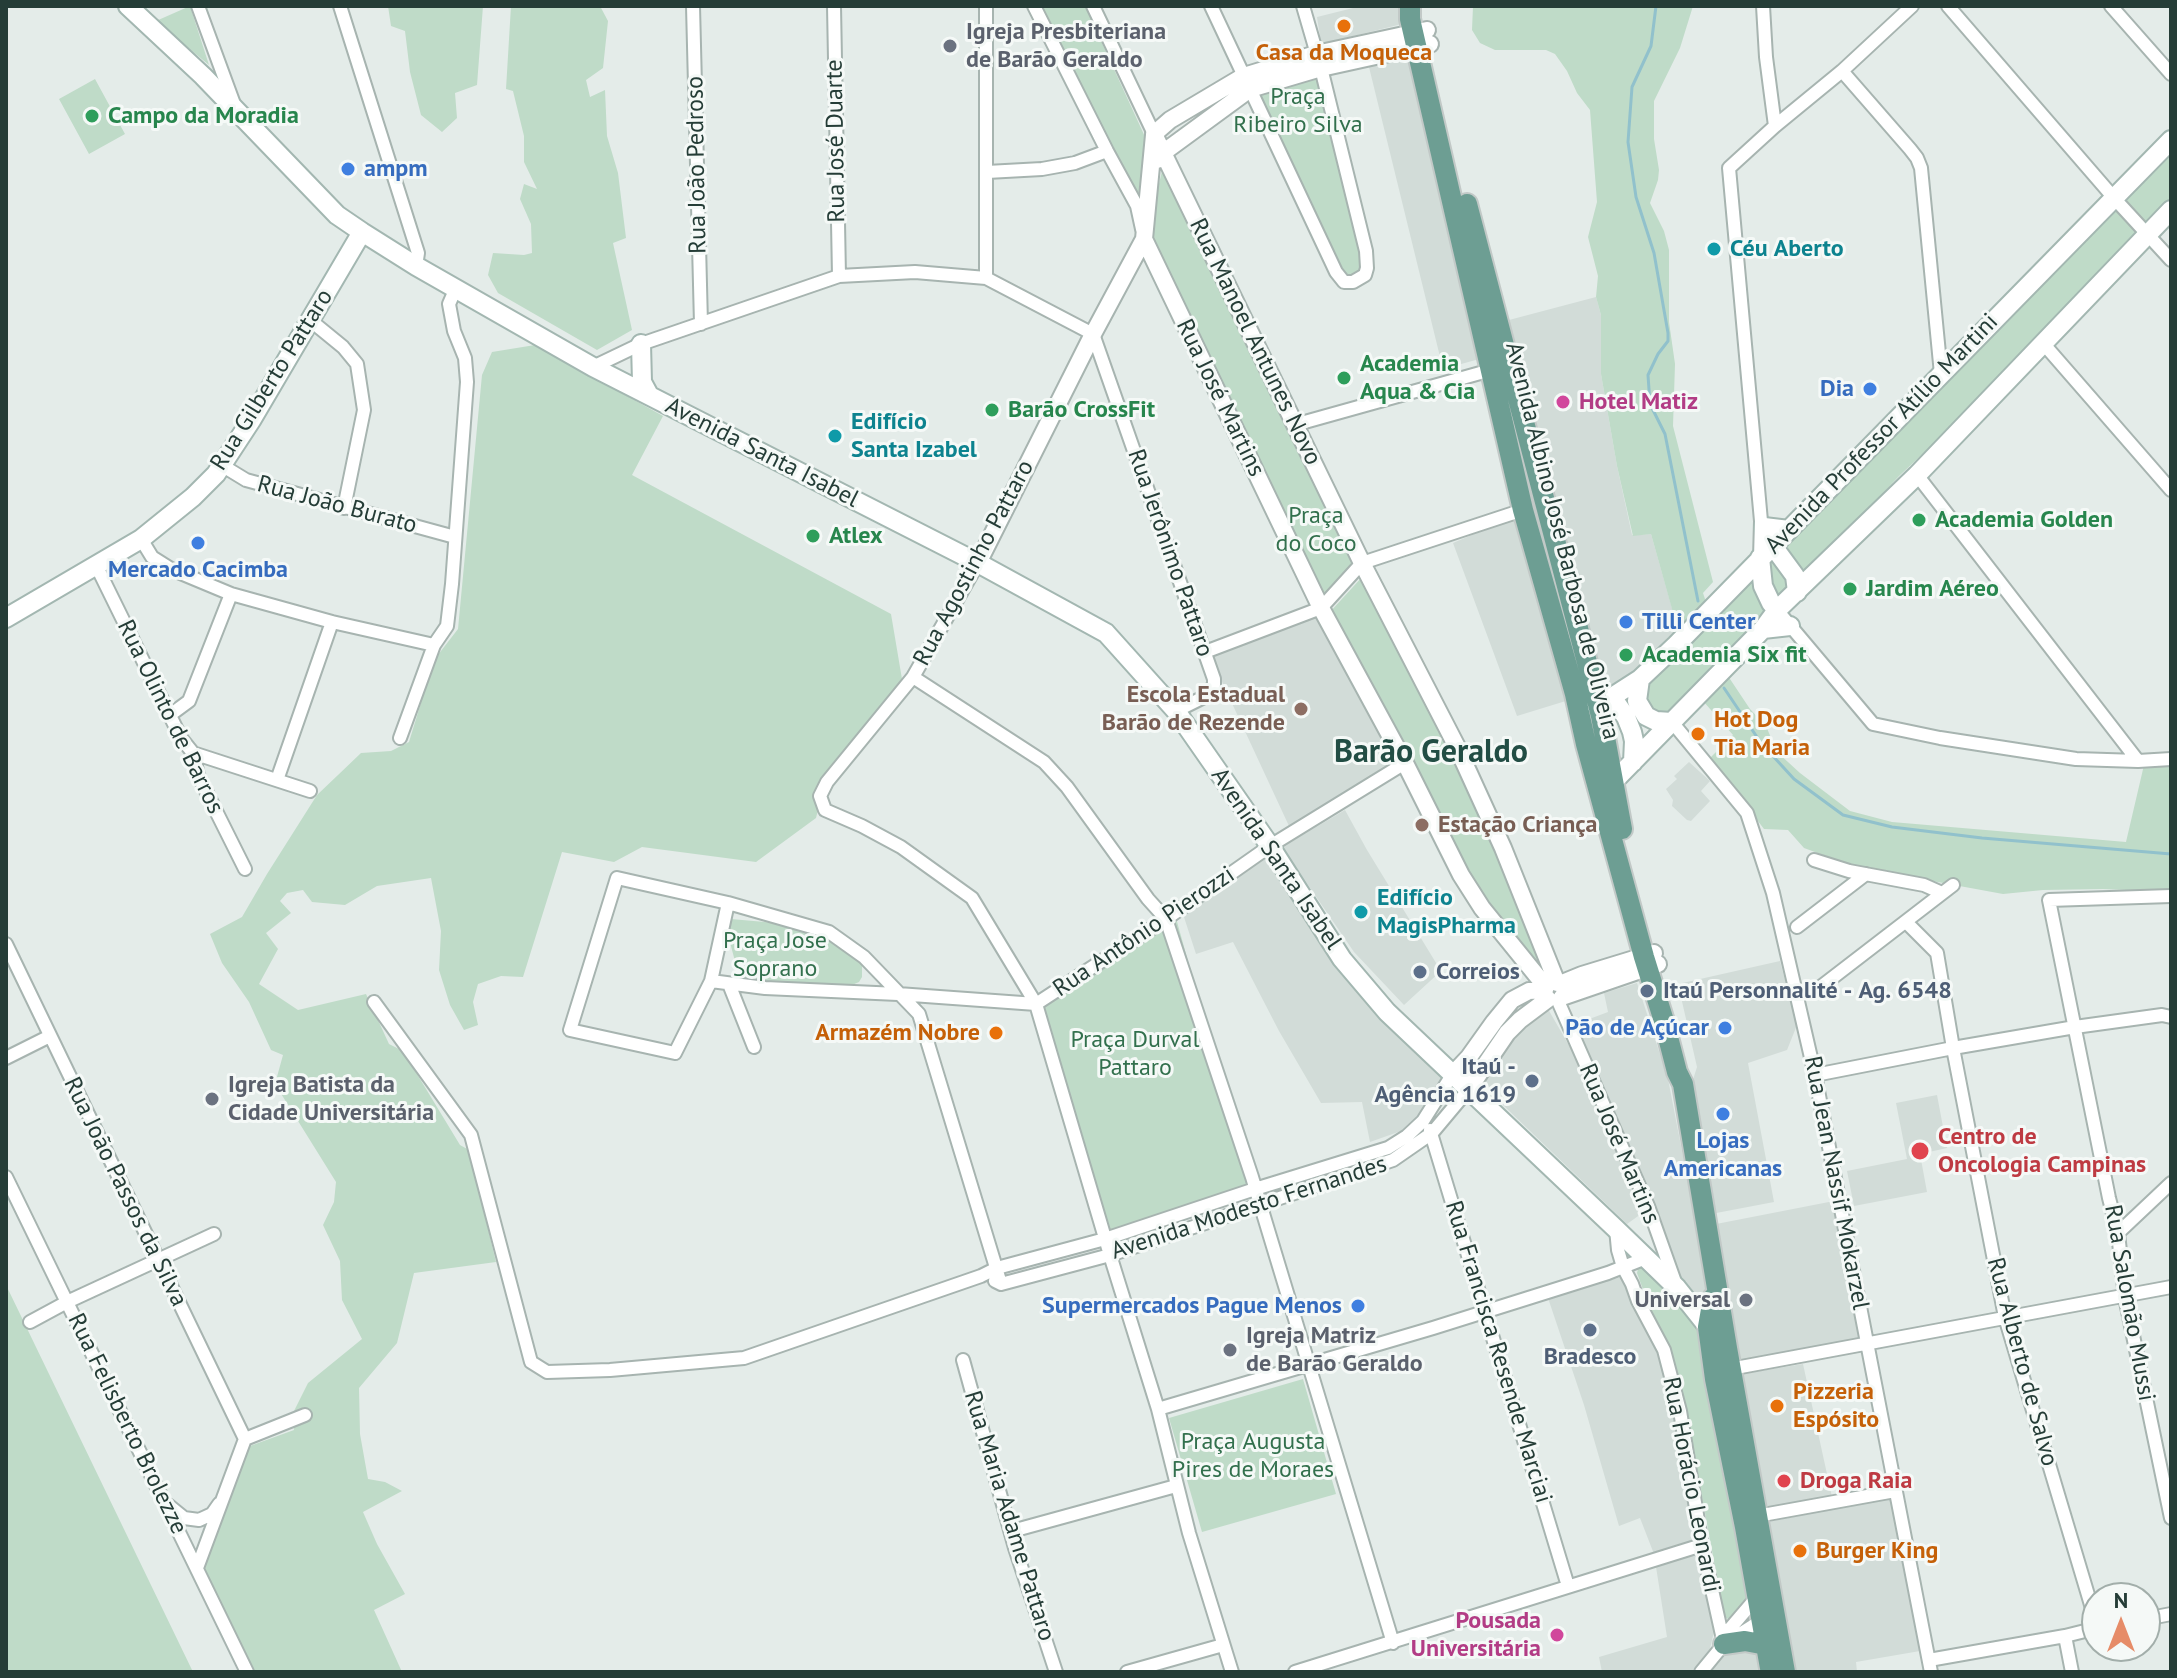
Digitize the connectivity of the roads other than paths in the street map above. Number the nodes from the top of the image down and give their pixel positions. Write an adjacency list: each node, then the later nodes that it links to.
1 (128, 6): 22 (main road, Avenida Santa Isabel)
2 (198, 6): 22 (street)
3 (340, 6): 36 (street)
4 (693, 6): 41 (street, Rua João Pedroso)
5 (834, 6): 37 (street, Rua José Duarte)
6 (986, 6): 29 (street)
7 (1034, 6): 26 (street, Rua José Martins)
8 (1093, 6): 24 (street, Rua Manoel Antunes Novo)
9 (1211, 6): 21 (street)
10 (1303, 6): 18 (street)
11 (1410, 6): 17 (main road, Avenida Albino José Barbosa de Oliveira)
12 (1419, 6): 17 (main road, Avenida Albino José Barbosa de Oliveira)
13 (1763, 6): 23 (street)
14 (1912, 6): 19 (street)
15 (1948, 6): 30 (street)
16 (2111, 6): 20 (street)
17 (1422, 39): 18 (street); 46 (main road, Avenida Albino José Barbosa de Oliveira); 75 (main road, Avenida Albino José Barbosa de Oliveira)
18 (1318, 61): 21 (street); 21 (street)
19 (1842, 71): 23 (street); 47 (street)
20 (2171, 74)
21 (1247, 83): 24 (street); 27 (street)
22 (237, 111): 32 (main road, Avenida Santa Isabel)
23 (1775, 126): 55 (street)
24 (1154, 134): 27 (street, Rua Manoel Antunes Novo); 28 (street, Rua Agostinho Pattaro)
25 (2171, 140): 30 (main road, Avenida Professor Atílio Martini)
26 (1107, 151): 29 (street); 34 (street, Rua José Martins)
27 (1164, 152): 28 (street); 49 (street, Rua Manoel Antunes Novo)
28 (1152, 166): 34 (street, Rua Agostinho Pattaro)
29 (987, 172): 38 (street)
30 (2114, 198): 33 (street); 47 (main road, Avenida Professor Atílio Martini)
31 (2171, 210): 33 (main road, Avenida Professor Atílio Martini)
32 (362, 232): 36 (main road, Avenida Santa Isabel); 40 (main road, Rua Gilberto Pattaro)
33 (2148, 234): 35 (street); 51 (main road, Avenida Professor Atílio Martini)
34 (1144, 239): 42 (street, Rua Agostinho Pattaro); 65 (street, Rua José Martins)
35 (2171, 260)
36 (416, 266): 39 (main road, Avenida Santa Isabel)
37 (839, 276): 38 (street); 41 (street)
38 (986, 278): 42 (street)
39 (456, 288): 45 (main road, Avenida Santa Isabel); 57 (street)
40 (310, 320): 50 (main road, Rua Gilberto Pattaro); 53 (street)
41 (701, 324): 43 (street)
42 (1093, 334): 60 (street, Rua Agostinho Pattaro); 72 (street, Rua Jerônimo Pattaro)
43 (641, 344): 45 (street); 48 (main road)
44 (2049, 350): 52 (street)
45 (593, 367): 48 (main road, Avenida Santa Isabel)
46 (1491, 370): 49 (street); 54 (main road, Avenida Albino José Barbosa de Oliveira)
47 (1941, 374): 56 (main road, Avenida Professor Atílio Martini)
48 (649, 395): 60 (main road, Avenida Santa Isabel)
49 (1294, 425): 61 (street, Rua Manoel Antunes Novo)
50 (223, 466): 53 (street, Rua João Burato); 58 (main road, Rua Gilberto Pattaro)
51 (1917, 475): 63 (main road, Avenida Professor Atílio Martini); 83 (street)
52 (2170, 486)
53 (344, 508): 57 (street, Rua João Burato)
54 (1523, 510): 61 (street); 75 (main road, Avenida Albino José Barbosa de Oliveira)
55 (1762, 524): 56 (main road); 59 (street)
56 (1789, 530): 59 (main road, Avenida Professor Atílio Martini)
57 (455, 537): 71 (street)
58 (141, 539): 62 (main road, Rua Gilberto Pattaro); 64 (street)
59 (1767, 552): 63 (main road); 66 (main road); 74 (main road, Avenida Professor Atílio Martini)
60 (978, 563): 73 (street, Rua Agostinho Pattaro); 76 (main road, Avenida Santa Isabel)
61 (1362, 563): 65 (street); 101 (street, Rua Manoel Antunes Novo)
62 (96, 565): 67 (main road, Rua Gilberto Pattaro); 77 (street, Rua Olinto de Barros)
63 (1797, 592): 66 (main road, Avenida Professor Atílio Martini)
64 (231, 594): 68 (street); 77 (street)
65 (1321, 608): 72 (street); 84 (street, Rua José Martins)
66 (1777, 610): 69 (street); 70 (main road, Avenida Professor Atílio Martini)
67 (6, 618)
68 (332, 622): 71 (street); 86 (street)
69 (1790, 626): 70 (main road); 83 (street)
70 (1763, 629): 78 (main road, Avenida Professor Atílio Martini)
71 (434, 645): 79 (street)
72 (1205, 652): 76 (street, Rua Jerônimo Pattaro)
73 (913, 677): 94 (street); 105 (street, Rua Agostinho Pattaro)
74 (1640, 679): 75 (main road, Avenida Professor Atílio Martini); 78 (main road)
75 (1595, 701): 80 (main road, Avenida Albino José Barbosa de Oliveira); 85 (main road, Avenida Albino José Barbosa de Oliveira); 85 (main road)
76 (1176, 711): 88 (main road, Avenida Santa Isabel)
77 (170, 715): 81 (street, Rua Olinto de Barros)
78 (1672, 722): 85 (main road, Avenida Professor Atílio Martini); 113 (street, Rua Jean Nassif Mokarzel)
79 (400, 738)
80 (1586, 744): 85 (main road); 98 (main road, Avenida Albino José Barbosa de Oliveira)
81 (193, 753): 86 (street); 90 (street, Rua Olinto de Barros)
82 (2171, 759): 83 (street)
83 (2138, 761)
84 (1405, 763): 88 (street, Rua Antônio Pierozzi); 101 (street, Rua José Martins)
85 (1619, 769): 98 (main road, Avenida Albino José Barbosa de Oliveira)
86 (277, 780): 87 (street)
87 (310, 791)
88 (1270, 846): 94 (street, Rua Antônio Pierozzi); 112 (main road, Avenida Santa Isabel)
89 (1814, 860): 91 (street)
90 (245, 869)
91 (1866, 874): 95 (street); 96 (street)
92 (2171, 896): 107 (street, Rua Salomão Mussi)
93 (728, 903): 99 (street); 99 (street); 103 (street)
94 (1166, 919): 105 (street, Rua Antônio Pierozzi); 119 (street)
95 (1906, 922): 102 (street); 110 (street, Rua Alberto de Salvo)
96 (1797, 927)
97 (6, 944): 108 (street, Rua João Passos da Silva)
98 (1651, 960): 101 (street, Avenida Modesto Fernandes); 132 (main road, Avenida Albino José Barbosa de Oliveira)
99 (711, 981): 100 (street, Rua Antônio Pierozzi)
100 (729, 984): 103 (street, Rua Antônio Pierozzi); 109 (street)
101 (1554, 992): 112 (street, Avenida Modesto Fernandes); 114 (street, Avenida Modesto Fernandes); 134 (street, Rua José Martins)
102 (1814, 992)
103 (898, 994): 105 (street, Rua Antônio Pierozzi); 129 (street)
104 (374, 1002): 130 (street, Avenida Modesto Fernandes)
105 (1036, 1004): 124 (street)
106 (2171, 1017): 107 (street)
107 (2075, 1027): 110 (street); 122 (street, Rua Salomão Mussi)
108 (50, 1036): 111 (street); 127 (street, Rua João Passos da Silva)
109 (754, 1047)
110 (1953, 1048): 113 (street); 138 (street, Rua Alberto de Salvo)
111 (6, 1058)
112 (1452, 1075): 114 (main road, Avenida Santa Isabel); 115 (street, Avenida Modesto Fernandes)
113 (1815, 1075): 141 (street, Rua Jean Nassif Mokarzel)
114 (1468, 1090): 116 (street, Avenida Modesto Fernandes); 121 (main road, Avenida Santa Isabel)
115 (1423, 1121): 116 (street, Rua Francisca Resende Marciai); 119 (street, Avenida Modesto Fernandes)
116 (1432, 1133): 120 (street, Avenida Modesto Fernandes); 137 (street, Rua Francisca Resende Marciai)
117 (6, 1177): 136 (street, Rua Felisberto Brolezze)
118 (2171, 1183): 122 (street)
119 (1255, 1189): 120 (street); 124 (street, Avenida Modesto Fernandes)
120 (1261, 1206): 125 (street, Avenida Modesto Fernandes); 144 (street)
121 (1616, 1229): 126 (main road, Avenida Santa Isabel); 128 (street, Rua Horácio Leonardi)
122 (2118, 1233): 135 (street, Rua Salomão Mussi)
123 (214, 1234): 127 (street)
124 (1105, 1239): 125 (street); 129 (street, Avenida Modesto Fernandes)
125 (1110, 1255): 131 (street, Avenida Modesto Fernandes); 146 (street)
126 (1646, 1258): 128 (street); 134 (main road, Avenida Santa Isabel)
127 (158, 1259): 136 (street); 148 (street, Rua João Passos da Silva)
128 (1623, 1267): 137 (street); 156 (street, Rua Horácio Leonardi)
129 (997, 1268): 130 (street, Avenida Modesto Fernandes); 131 (street)
130 (981, 1276): 131 (street)
131 (1001, 1284)
132 (1717, 1284): 140 (main road, Avenida Albino José Barbosa de Oliveira); 142 (main road, Avenida Albino José Barbosa de Oliveira)
133 (2171, 1287): 135 (street)
134 (1677, 1288): 140 (main road, Avenida Santa Isabel)
135 (2125, 1297): 138 (street); 154 (street, Rua Salomão Mussi)
136 (67, 1302): 139 (street); 152 (street, Rua Felisberto Brolezze)
137 (1485, 1312): 144 (street); 159 (street, Rua Francisca Resende Marciai)
138 (2005, 1317): 141 (street); 158 (street, Rua Alberto de Salvo)
139 (30, 1322)
140 (1708, 1327): 142 (main road); 160 (main road, Avenida Albino José Barbosa de Oliveira)
141 (1868, 1343): 145 (street); 150 (street, Rua Jean Nassif Mokarzel)
142 (1727, 1348): 145 (main road, Avenida Albino José Barbosa de Oliveira)
143 (963, 1360): 155 (street, Rua Maria Adame Pattaro)
144 (1310, 1365): 146 (street); 164 (street)
145 (1730, 1369): 153 (main road, Avenida Albino José Barbosa de Oliveira)
146 (1158, 1409): 149 (street)
147 (305, 1415): 148 (street)
148 (245, 1439): 151 (street)
149 (1176, 1486): 155 (street); 166 (street)
150 (1895, 1491): 153 (street); 168 (street, Rua Jean Nassif Mokarzel)
151 (223, 1498): 152 (street); 157 (street)
152 (165, 1503): 157 (street, Rua Felisberto Brolezze)
153 (1757, 1516): 161 (main road, Avenida Albino José Barbosa de Oliveira)
154 (2171, 1518)
155 (1012, 1531): 170 (street, Rua Maria Adame Pattaro)
156 (1702, 1545): 159 (street); 165 (street, Rua Horácio Leonardi)
157 (197, 1568): 169 (street, Rua Felisberto Brolezze)
158 (2084, 1582)
159 (1568, 1586): 164 (street)
160 (1757, 1597): 161 (main road, Avenida Albino José Barbosa de Oliveira); 165 (street, Rua Horácio Leonardi)
161 (1768, 1617): 165 (street); 167 (main road, Avenida Albino José Barbosa de Oliveira); 176 (main road, Avenida Albino José Barbosa de Oliveira)
162 (2081, 1632): 163 (street)
163 (2065, 1636): 168 (street); 177 (street)
164 (1393, 1643): 173 (street)
165 (1724, 1644): 167 (main road); 174 (street)
166 (1223, 1645): 171 (street); 172 (street)
167 (1766, 1645): 175 (main road, Avenida Albino José Barbosa de Oliveira)
168 (1930, 1666)
169 (247, 1672)
170 (1056, 1672)
171 (1127, 1672)
172 (1232, 1672)
173 (1295, 1672)
174 (1701, 1672)
175 (1771, 1672)
176 (1785, 1672)
177 (2072, 1672)

